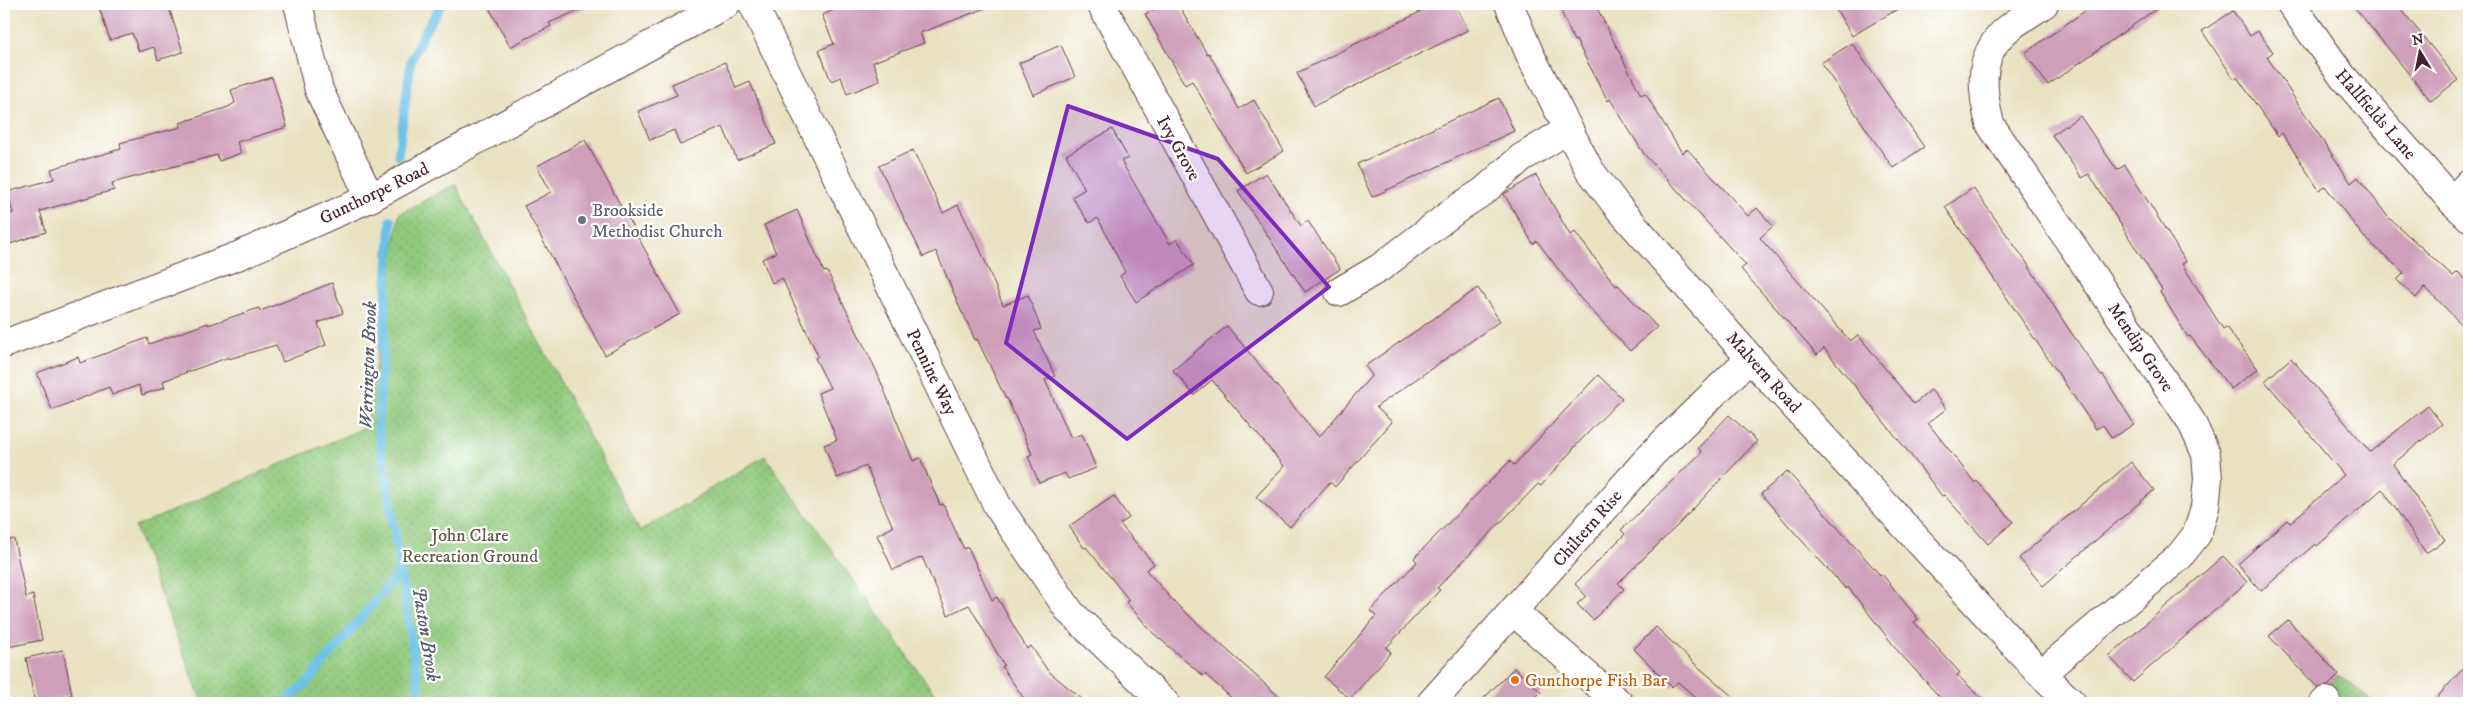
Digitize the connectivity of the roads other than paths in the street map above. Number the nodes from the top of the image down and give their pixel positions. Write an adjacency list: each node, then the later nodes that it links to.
1 (298, 4): 9 (street)
2 (726, 4): 9 (street, Gunthorpe Road)
3 (753, 4): 17 (street, Pennine Way)
4 (1101, 4): 11 (street, Ivy Grove)
5 (1510, 4): 8 (street, Malvern Road)
6 (2044, 4): 16 (street, Mendip Grove)
7 (2292, 4): 10 (street, Hallfields Lane)
8 (1569, 129): 12 (street); 14 (street, Malvern Road)
9 (370, 198): 13 (street, Gunthorpe Road)
10 (2463, 200)
11 (1259, 292)
12 (1339, 292)
13 (4, 344)
14 (1750, 358): 15 (street, Chiltern Rise); 16 (street, Malvern Road)
15 (1514, 612): 18 (street, Chiltern Rise); 19 (street)
16 (2041, 674): 20 (street, Malvern Road)
17 (1165, 703)
18 (1431, 703)
19 (1618, 703)
20 (2072, 703)

